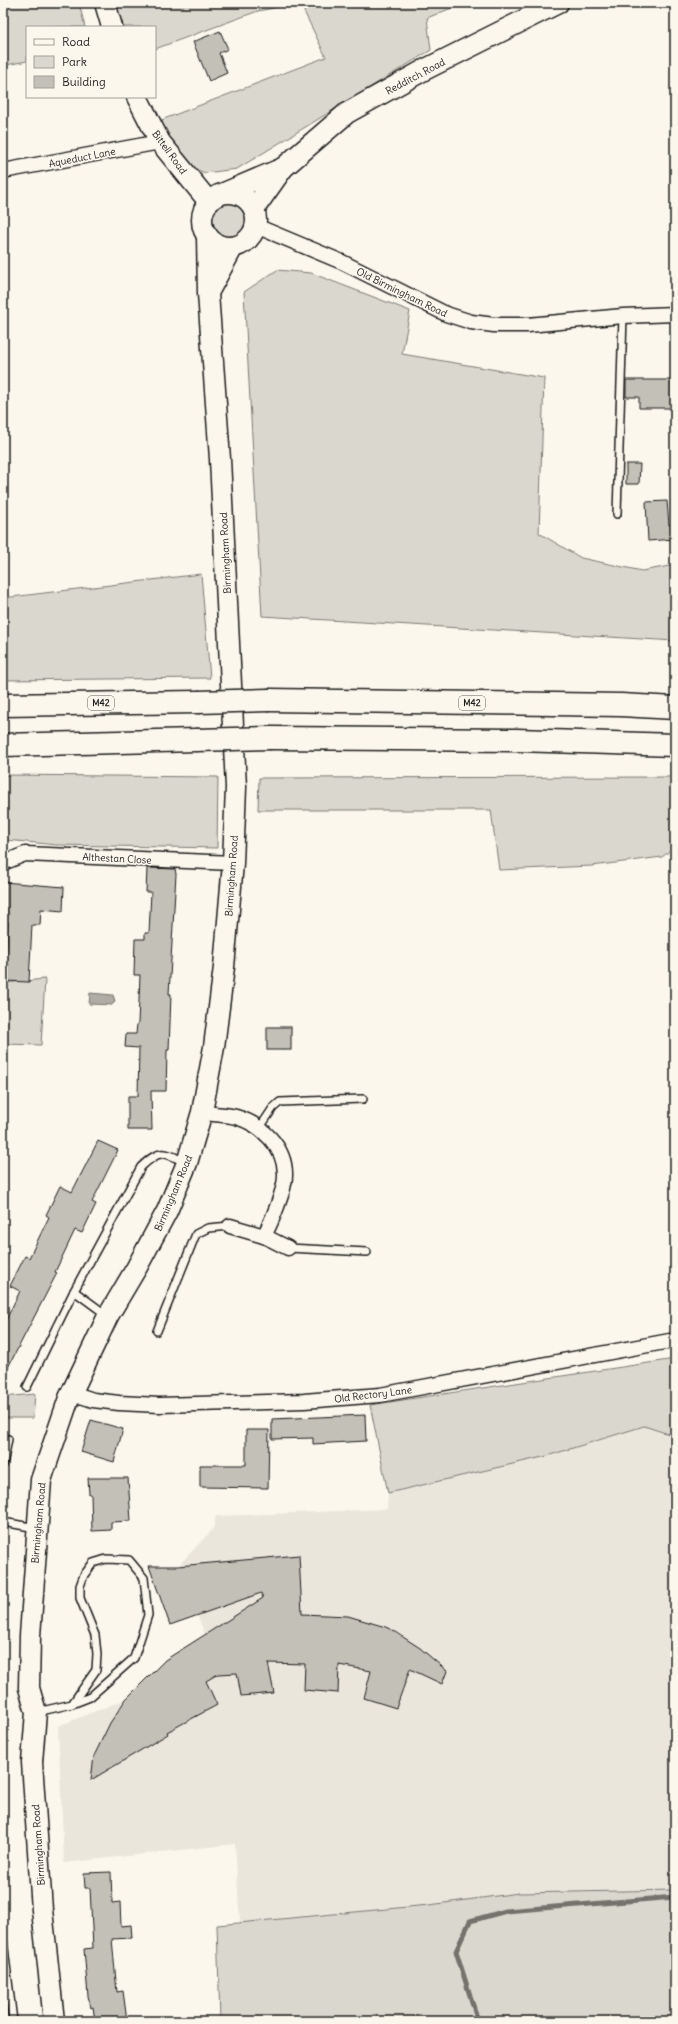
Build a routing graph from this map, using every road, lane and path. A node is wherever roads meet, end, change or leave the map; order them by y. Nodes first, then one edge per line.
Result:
1 (105, 3) edge
2 (558, 3) edge
3 (112, 26) edge
4 (138, 98) edge
5 (160, 142) junction
6 (283, 168) junction
7 (3, 171) edge
8 (217, 198) junction
9 (255, 218) junction
10 (207, 235) junction
11 (233, 247) junction
12 (208, 293) junction
13 (675, 314) edge
14 (623, 316) junction
15 (617, 514) dead end
16 (3, 705) edge
17 (675, 708) edge
18 (3, 745) edge
19 (675, 745) edge
20 (3, 863) edge
21 (233, 863) junction
22 (363, 1099) dead end
23 (202, 1112) junction
24 (259, 1129) junction
25 (187, 1163) junction
26 (230, 1226) joint
27 (264, 1236) junction
28 (288, 1248) joint
29 (367, 1252) dead end
30 (74, 1291) junction
31 (108, 1316) junction
32 (157, 1331) dead end
33 (675, 1340) edge
34 (27, 1387) dead end
35 (69, 1398) junction
36 (8, 1439) dead end
37 (3, 1465) edge
38 (3, 1522) edge
39 (37, 1528) junction
40 (72, 1704) junction
41 (36, 1712) junction
42 (3, 1940) edge
43 (13, 2021) edge
44 (54, 2021) edge

1 - 3 main road
2 - 6 main road, Redditch Road
4 - 5 main road, Bittell Road
5 - 7 street, Aqueduct Lane
5 - 8 main road, Bittell Road
6 - 8 main road, Redditch Road
6 - 9 main road, Redditch Road
8 - 9 main road
8 - 10 main road
9 - 11 main road
9 - 14 street, Old Birmingham Road
10 - 11 main road
10 - 12 main road, Birmingham Road
11 - 12 main road
12 - 21 main road, Birmingham Road
13 - 14 street, Old Birmingham Road
14 - 15 lane
16 - 17 highway, M42, bridge
18 - 19 highway, bridge
20 - 21 street, Althestan Close
21 - 23 main road, Birmingham Road
22 - 24 lane
23 - 24 street
23 - 25 main road, Birmingham Road
24 - 27 street
25 - 30 lane
25 - 31 main road, Birmingham Road
26 - 27 street
26 - 32 lane
27 - 28 street
28 - 29 lane
30 - 31 lane
30 - 34 lane
31 - 35 main road, Birmingham Road
33 - 35 street, Old Rectory Lane
35 - 39 main road, Birmingham Road
36 - 37 lane
38 - 39 lane
39 - 41 main road, Birmingham Road
40 - 40 lane
40 - 41 lane
41 - 44 main road, Birmingham Road
42 - 43 lane

